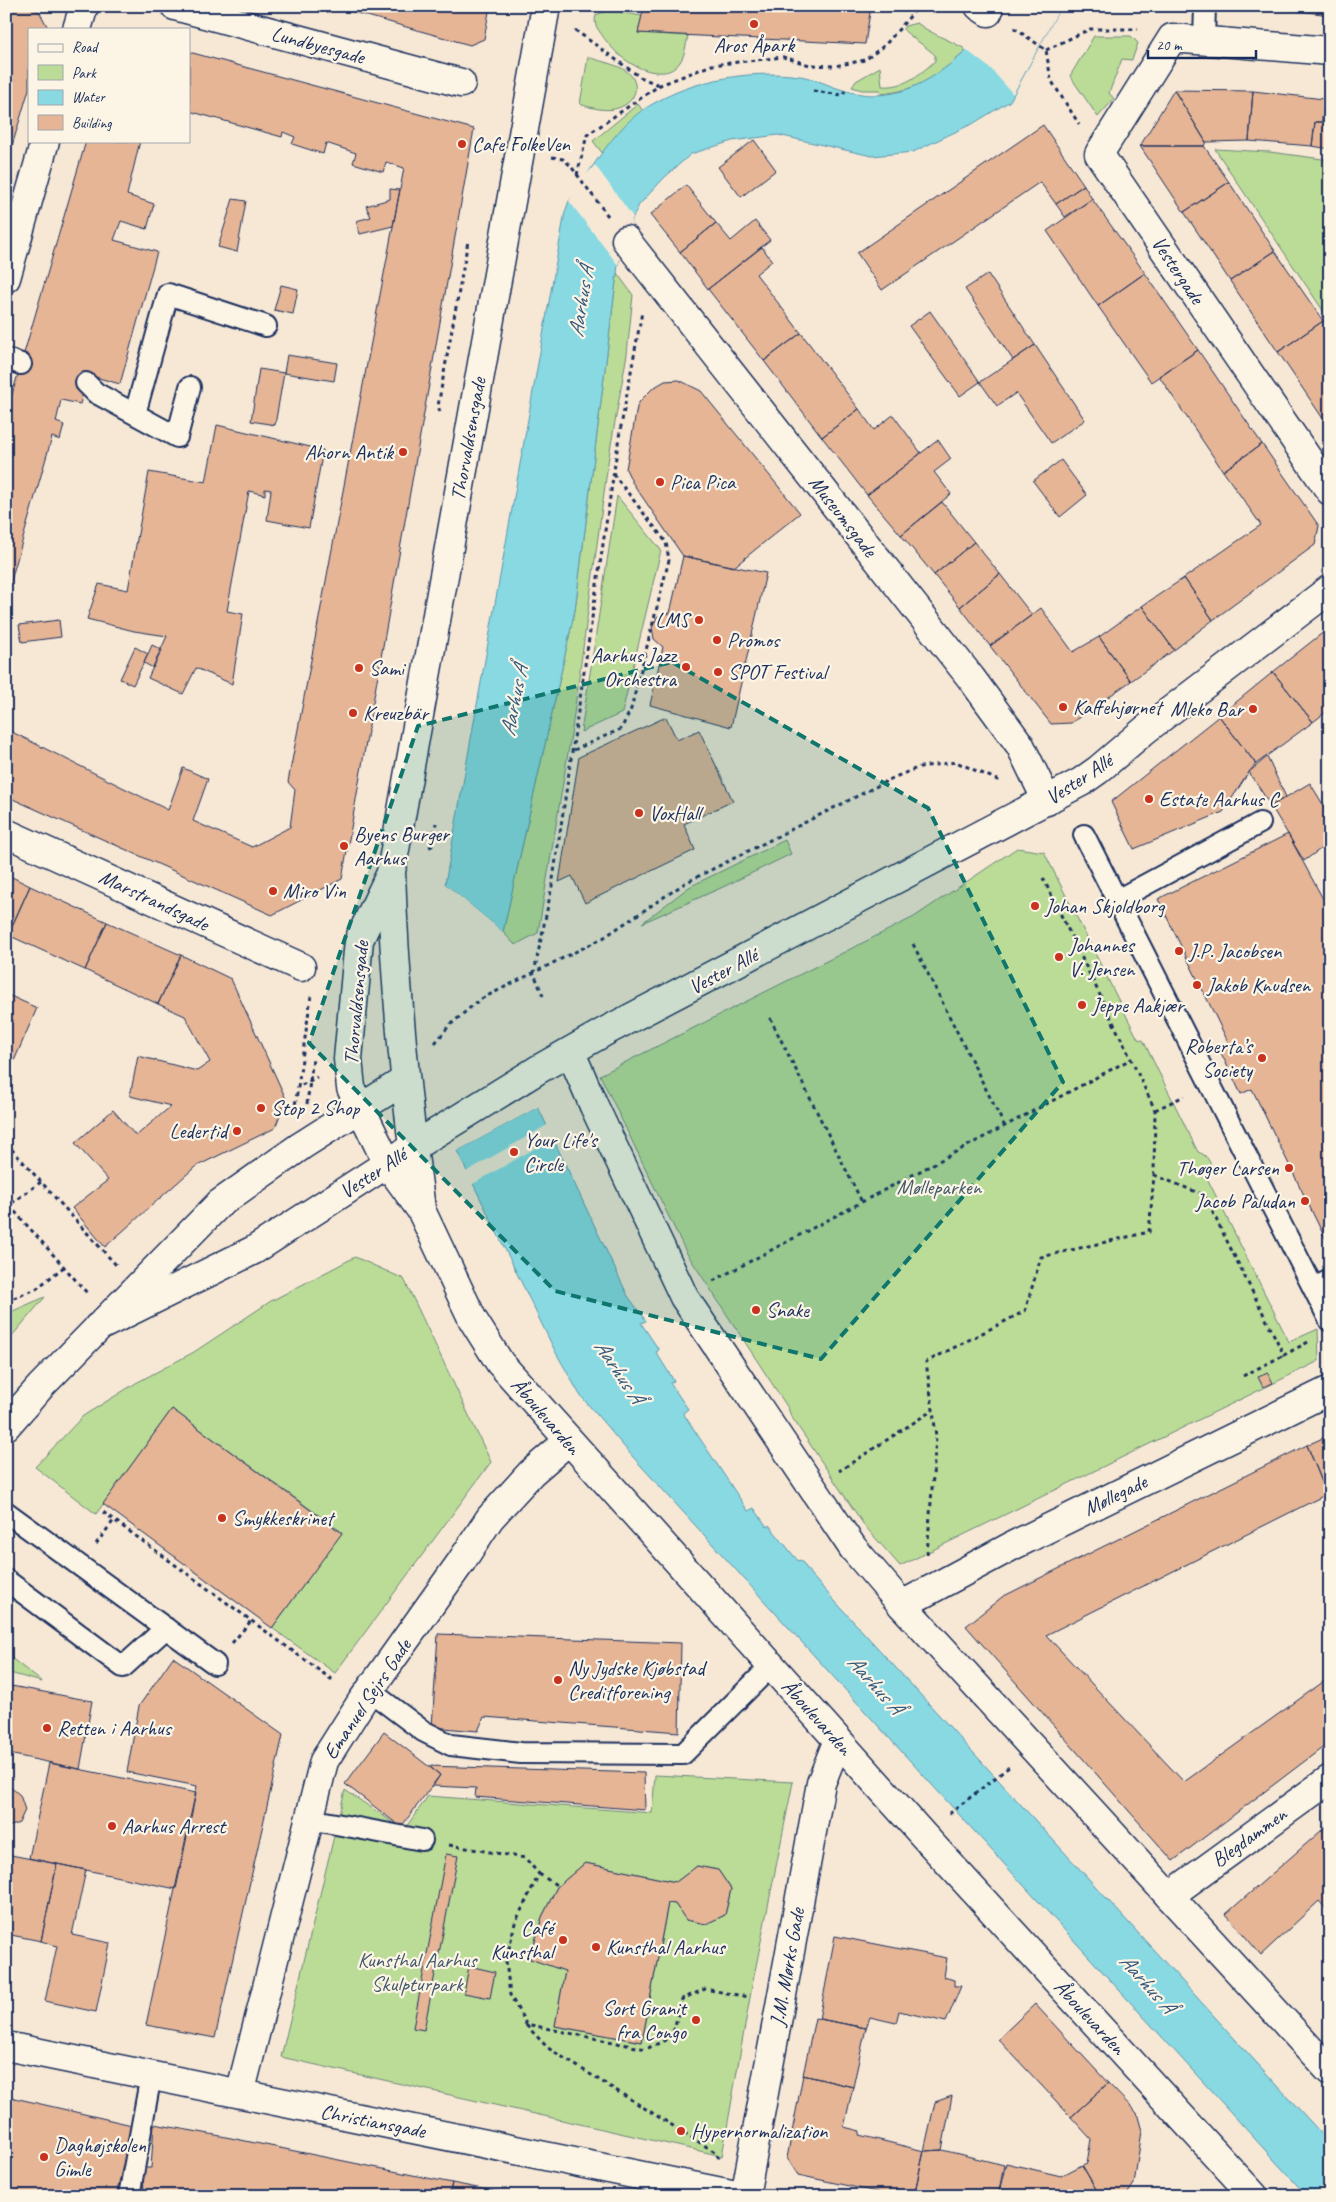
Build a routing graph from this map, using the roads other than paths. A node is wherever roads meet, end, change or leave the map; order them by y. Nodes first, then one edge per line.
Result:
1 (84, 6) edge
2 (175, 6) edge
3 (1205, 6) edge
4 (546, 8) edge
5 (77, 28) edge
6 (1204, 40) junction
7 (1330, 51) edge
8 (461, 83) dead end
9 (45, 142) edge
10 (626, 240) road end
11 (6, 278) edge
12 (266, 326) dead end
13 (86, 383) dead end
14 (190, 386) dead end
15 (135, 414) junction
16 (1330, 490) edge
17 (1330, 589) edge
18 (1047, 801) junction
19 (1260, 823) dead end
20 (6, 833) edge
21 (1084, 835) dead end
22 (391, 872) junction
23 (1117, 900) junction
24 (301, 967) road end
25 (570, 1052) junction
26 (405, 1080) junction
27 (361, 1108) junction
28 (413, 1147) junction
29 (387, 1163) junction
30 (421, 1210) junction
31 (1322, 1284) edge
32 (1330, 1321) edge
33 (98, 1327) junction
34 (1330, 1390) edge
35 (6, 1426) edge
36 (568, 1441) junction
37 (6, 1512) edge
38 (6, 1580) edge
39 (902, 1605) junction
40 (166, 1628) junction
41 (215, 1664) dead end
42 (771, 1666) junction
43 (366, 1696) junction
44 (838, 1740) junction
45 (1330, 1779) edge
46 (310, 1819) junction
47 (422, 1840) road end
48 (1169, 1896) junction
49 (6, 2046) edge
50 (1330, 2071) edge
51 (151, 2075) junction
52 (240, 2094) junction
53 (129, 2196) edge
54 (741, 2196) edge
55 (745, 2196) edge
56 (1254, 2196) edge

1 - 5 street
2 - 8 street, Lundbyesgade
3 - 6 lane
4 - 22 street, Thorvaldsensgade
6 - 7 street
6 - 16 street, Vestergade
9 - 11 street
10 - 18 street, Museumsgade
12 - 15 lane
13 - 15 lane
14 - 15 lane
17 - 18 street, Vester Allé
18 - 25 street, Vester Allé
19 - 23 lane
20 - 24 street, Marstrandsgade
21 - 23 lane
22 - 26 street, Thorvaldsensgade
22 - 27 street, Thorvaldsensgade
23 - 31 lane
25 - 28 street, Vester Allé
25 - 39 street
26 - 27 street, Vester Allé
26 - 28 street, Thorvaldsensgade
27 - 29 street, Thorvaldsensgade
27 - 33 street, Vester Allé
28 - 29 street, Vester Allé
28 - 30 street, Åboulevarden
29 - 30 street, Åboulevarden
29 - 33 street, Vester Allé
30 - 36 street, Åboulevarden
31 - 32 lane
33 - 35 street, Vester Allé
34 - 39 street, Møllegade
36 - 42 street, Åboulevarden
36 - 43 street, Emanuel Sejrs Gade
37 - 40 lane
38 - 40 lane
39 - 48 street
40 - 41 lane
42 - 43 lane
42 - 44 street, Åboulevarden
43 - 46 street, Emanuel Sejrs Gade
44 - 55 street, J.M. Mørks Gade
44 - 56 street, Åboulevarden
45 - 48 street, Blegdammen
46 - 47 lane
46 - 52 street, Emanuel Sejrs Gade
48 - 50 street
49 - 51 street, Christiansgade
51 - 52 street, Christiansgade
51 - 53 lane
52 - 54 street, Christiansgade

